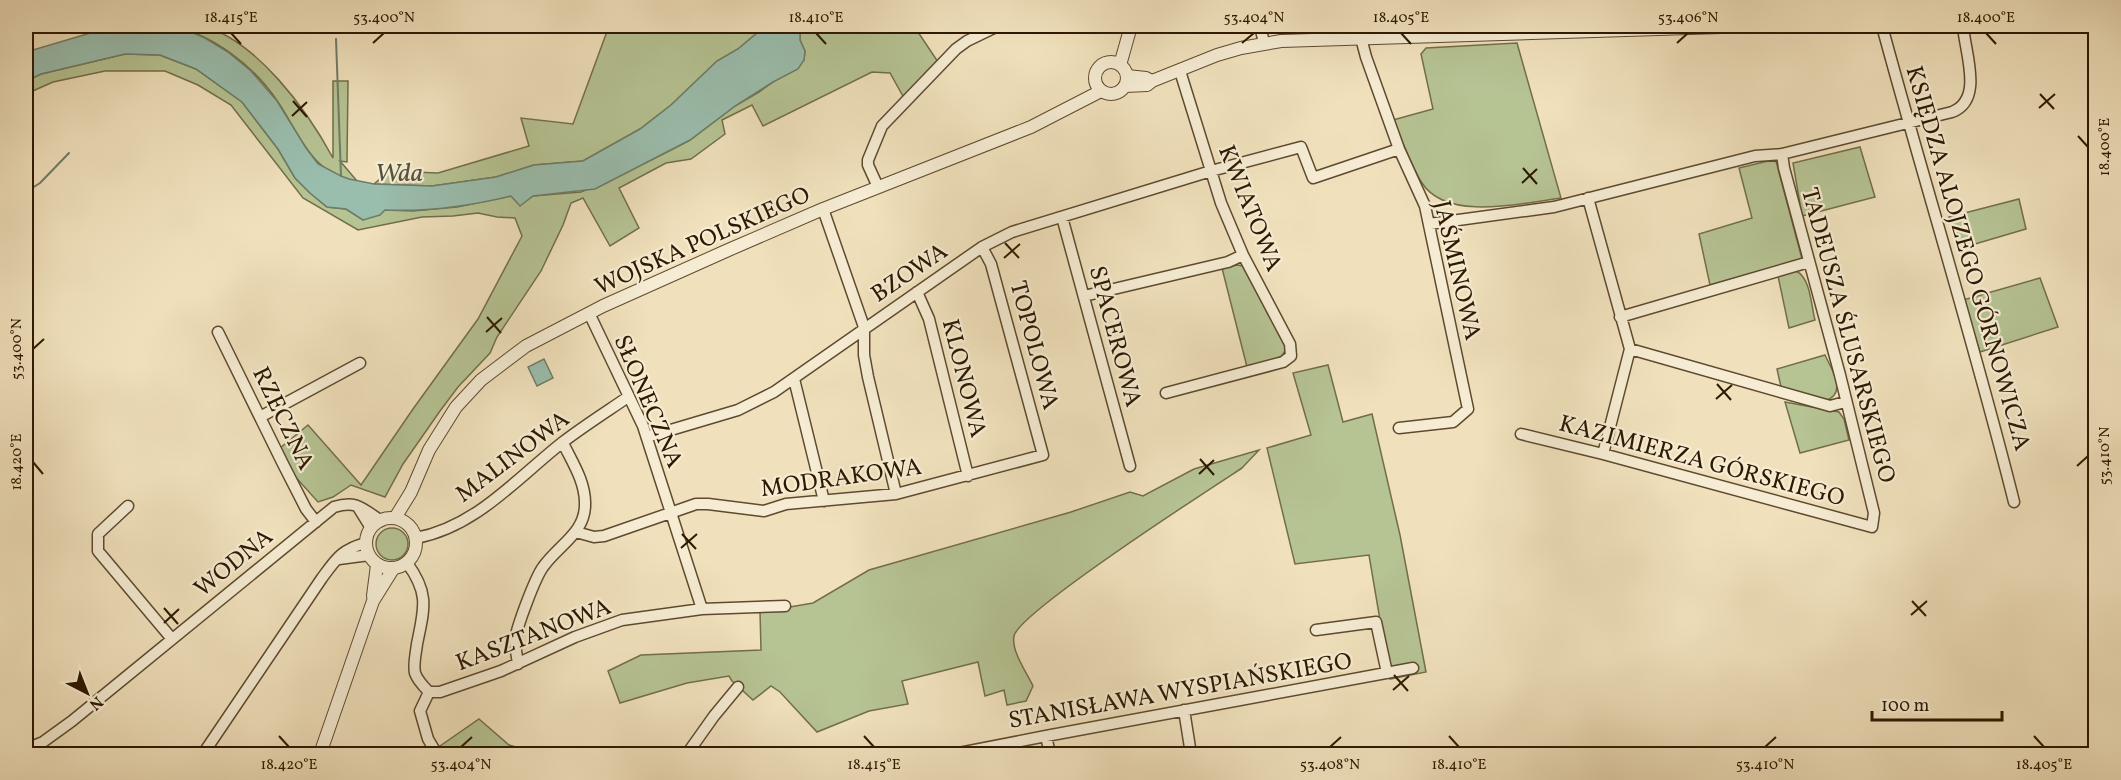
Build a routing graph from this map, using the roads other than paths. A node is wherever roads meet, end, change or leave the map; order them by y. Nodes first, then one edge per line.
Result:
1 (998, 26) edge
2 (1260, 26) edge
3 (1753, 26) edge
4 (1882, 26) edge
5 (1963, 26) edge
6 (1131, 27) edge
7 (1361, 38) junction
8 (1264, 43) junction
9 (1180, 71) junction
10 (1120, 72) junction
11 (1098, 86) junction
12 (1908, 124) junction
13 (1399, 149) junction
14 (1782, 154) junction
15 (1211, 171) junction
16 (878, 188) junction
17 (1588, 198) junction
18 (823, 209) junction
19 (1062, 216) junction
20 (1429, 224) junction
21 (982, 247) junction
22 (1243, 255) junction
23 (1809, 262) junction
24 (916, 292) junction
25 (1084, 296) junction
26 (589, 313) junction
27 (1620, 317) junction
28 (864, 327) junction
29 (218, 332) dead end
30 (842, 344) junction
31 (1630, 349) junction
32 (864, 355) junction
33 (360, 363) dead end
34 (794, 379) junction
35 (1166, 393) dead end
36 (628, 398) junction
37 (1845, 402) junction
38 (260, 417) junction
39 (1399, 428) dead end
40 (1521, 434) dead end
41 (647, 437) junction
42 (563, 442) junction
43 (1603, 454) junction
44 (1042, 455) joint
45 (1130, 466) dead end
46 (968, 476) junction
47 (411, 492) junction
48 (896, 494) junction
49 (824, 501) junction
50 (2014, 502) dead end
51 (128, 506) dead end
52 (671, 513) junction
53 (395, 518) junction
54 (316, 522) junction
55 (376, 524) junction
56 (407, 524) junction
57 (1872, 527) joint
58 (576, 532) junction
59 (416, 538) junction
60 (367, 549) junction
61 (407, 563) junction
62 (377, 565) junction
63 (393, 569) junction
64 (373, 601) junction
65 (784, 606) dead end
66 (702, 609) junction
67 (1316, 630) dead end
68 (172, 639) junction
69 (518, 664) junction
70 (1413, 668) dead end
71 (1387, 674) junction
72 (738, 687) dead end
73 (429, 692) junction
74 (1184, 710) junction
75 (1046, 736) junction
76 (26, 749) edge
77 (203, 754) edge
78 (321, 754) edge
79 (437, 754) edge
80 (687, 754) edge
81 (960, 754) edge
82 (1050, 754) edge
83 (1191, 754) edge

1 - 16 street
2 - 8 street
3 - 7 street
4 - 12 street, KSIĘDZA ALOJZEGO GÓRNOWICZA
5 - 12 street
6 - 10 street
7 - 8 street
7 - 13 street, JAŚMINOWA
8 - 9 street
9 - 10 street
9 - 15 street, KWIATOWA
10 - 11 street
10 - 11 street, WOJSKA POLSKIEGO
11 - 16 street, WOJSKA POLSKIEGO
12 - 14 street
12 - 50 street, KSIĘDZA ALOJZEGO GÓRNOWICZA
13 - 15 street, BZOWA
13 - 20 street, JAŚMINOWA
14 - 17 street
14 - 23 street, TADEUSZA ŚLUSARSKIEGO
15 - 19 street, BZOWA
15 - 22 street, KWIATOWA
16 - 18 street, WOJSKA POLSKIEGO
17 - 20 street
17 - 27 street
18 - 26 street, WOJSKA POLSKIEGO
18 - 28 street
19 - 21 street, BZOWA
19 - 25 street, SPACEROWA
20 - 39 street, JAŚMINOWA
21 - 24 street, BZOWA
21 - 44 street, TOPOLOWA
22 - 25 street
22 - 35 street, KWIATOWA
23 - 27 street
23 - 37 street, TADEUSZA ŚLUSARSKIEGO
24 - 28 street, BZOWA
24 - 46 street, KLONOWA
25 - 45 street, SPACEROWA
26 - 36 street, SŁONECZNA
26 - 47 street, WOJSKA POLSKIEGO
27 - 31 street
28 - 30 street, BZOWA
28 - 32 street
29 - 38 street, RZECZNA
30 - 32 street
30 - 34 street, BZOWA
31 - 37 street
31 - 43 street
32 - 48 street
33 - 38 street
34 - 41 street, BZOWA
34 - 49 street
36 - 41 street, SŁONECZNA
36 - 42 street, MALINOWA
37 - 57 street, TADEUSZA ŚLUSARSKIEGO
38 - 54 street, RZECZNA
40 - 43 street, KAZIMIERZA GÓRSKIEGO
41 - 52 street, SŁONECZNA
42 - 58 street
42 - 59 street, MALINOWA
43 - 57 street, KAZIMIERZA GÓRSKIEGO
44 - 46 street, MODRAKOWA
46 - 48 street, MODRAKOWA
47 - 53 street, WOJSKA POLSKIEGO
47 - 56 street, WOJSKA POLSKIEGO
48 - 49 street, MODRAKOWA
49 - 52 street, MODRAKOWA
51 - 68 street
52 - 58 street, MODRAKOWA
52 - 66 street, SŁONECZNA
53 - 55 street
53 - 56 street
54 - 55 street, WODNA
54 - 68 street, WODNA
55 - 60 street
56 - 59 street
58 - 69 street
59 - 61 street
60 - 62 street
60 - 77 street
61 - 63 street
61 - 73 street
62 - 63 street
62 - 64 street
63 - 64 street
64 - 78 street
65 - 66 street, KASZTANOWA
66 - 69 street, KASZTANOWA
67 - 71 street
68 - 76 street, WODNA
69 - 73 street, KASZTANOWA
70 - 71 street, STANISŁAWA WYSPIAŃSKIEGO
71 - 74 street, STANISŁAWA WYSPIAŃSKIEGO
72 - 80 street
73 - 79 street
74 - 75 street, STANISŁAWA WYSPIAŃSKIEGO
74 - 83 street
75 - 81 street, STANISŁAWA WYSPIAŃSKIEGO
75 - 82 street

